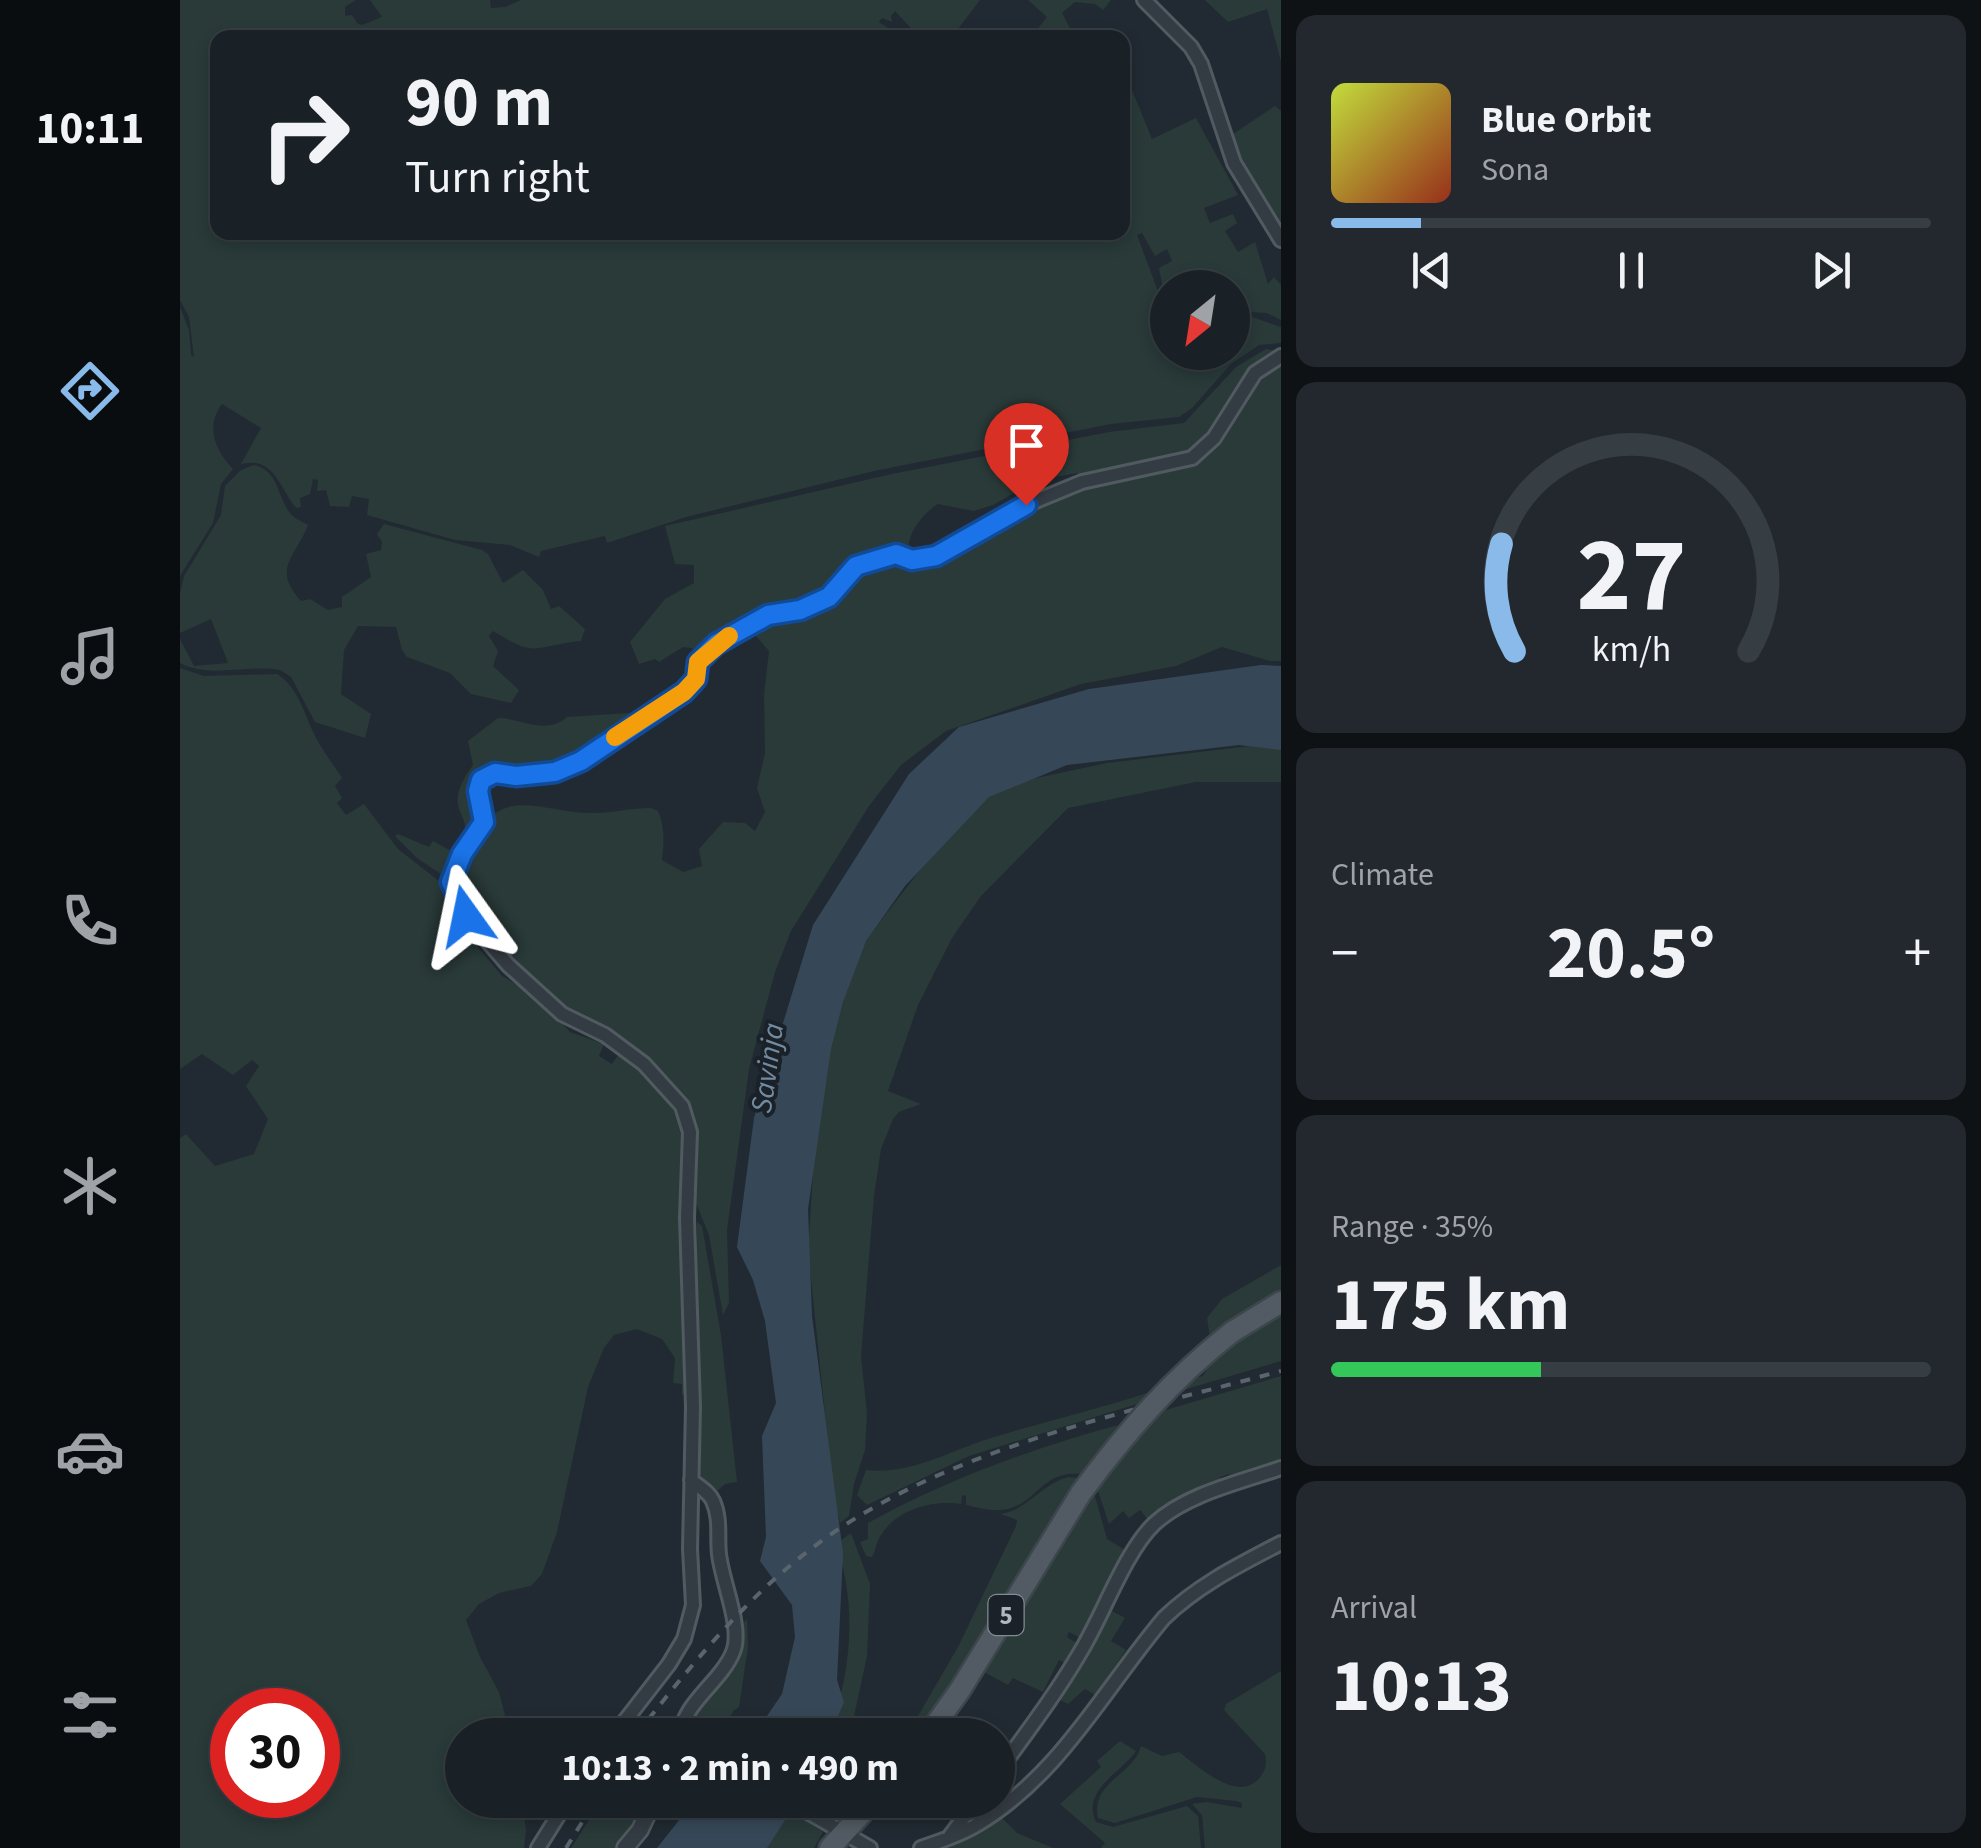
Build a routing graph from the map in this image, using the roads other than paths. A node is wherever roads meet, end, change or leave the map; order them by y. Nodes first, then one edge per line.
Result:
1 (1144, 0) edge
2 (1154, 0) edge
3 (1160, 15) junction
4 (1281, 240) edge
5 (1281, 356) edge
6 (1281, 1302) edge
7 (1281, 1468) edge
8 (691, 1480) junction
9 (1281, 1543) edge
10 (626, 1718) edge
11 (684, 1718) edge
12 (940, 1718) edge
13 (1015, 1749) edge
14 (557, 1818) edge
15 (646, 1818) edge
16 (819, 1818) edge
17 (858, 1818) edge
18 (963, 1818) edge
19 (845, 1832) junction
20 (948, 1838) junction
21 (538, 1848) edge
22 (625, 1848) edge
23 (830, 1848) edge
24 (870, 1848) edge
25 (921, 1848) edge

1 - 3 street
2 - 3 street
3 - 4 street
5 - 8 street
6 - 12 main road, 5, bridge
7 - 13 street
8 - 10 street
8 - 11 street
9 - 20 street
14 - 21 street
15 - 22 street
16 - 19 street
17 - 19 main road
18 - 20 street
19 - 23 main road
19 - 24 street
20 - 25 street

